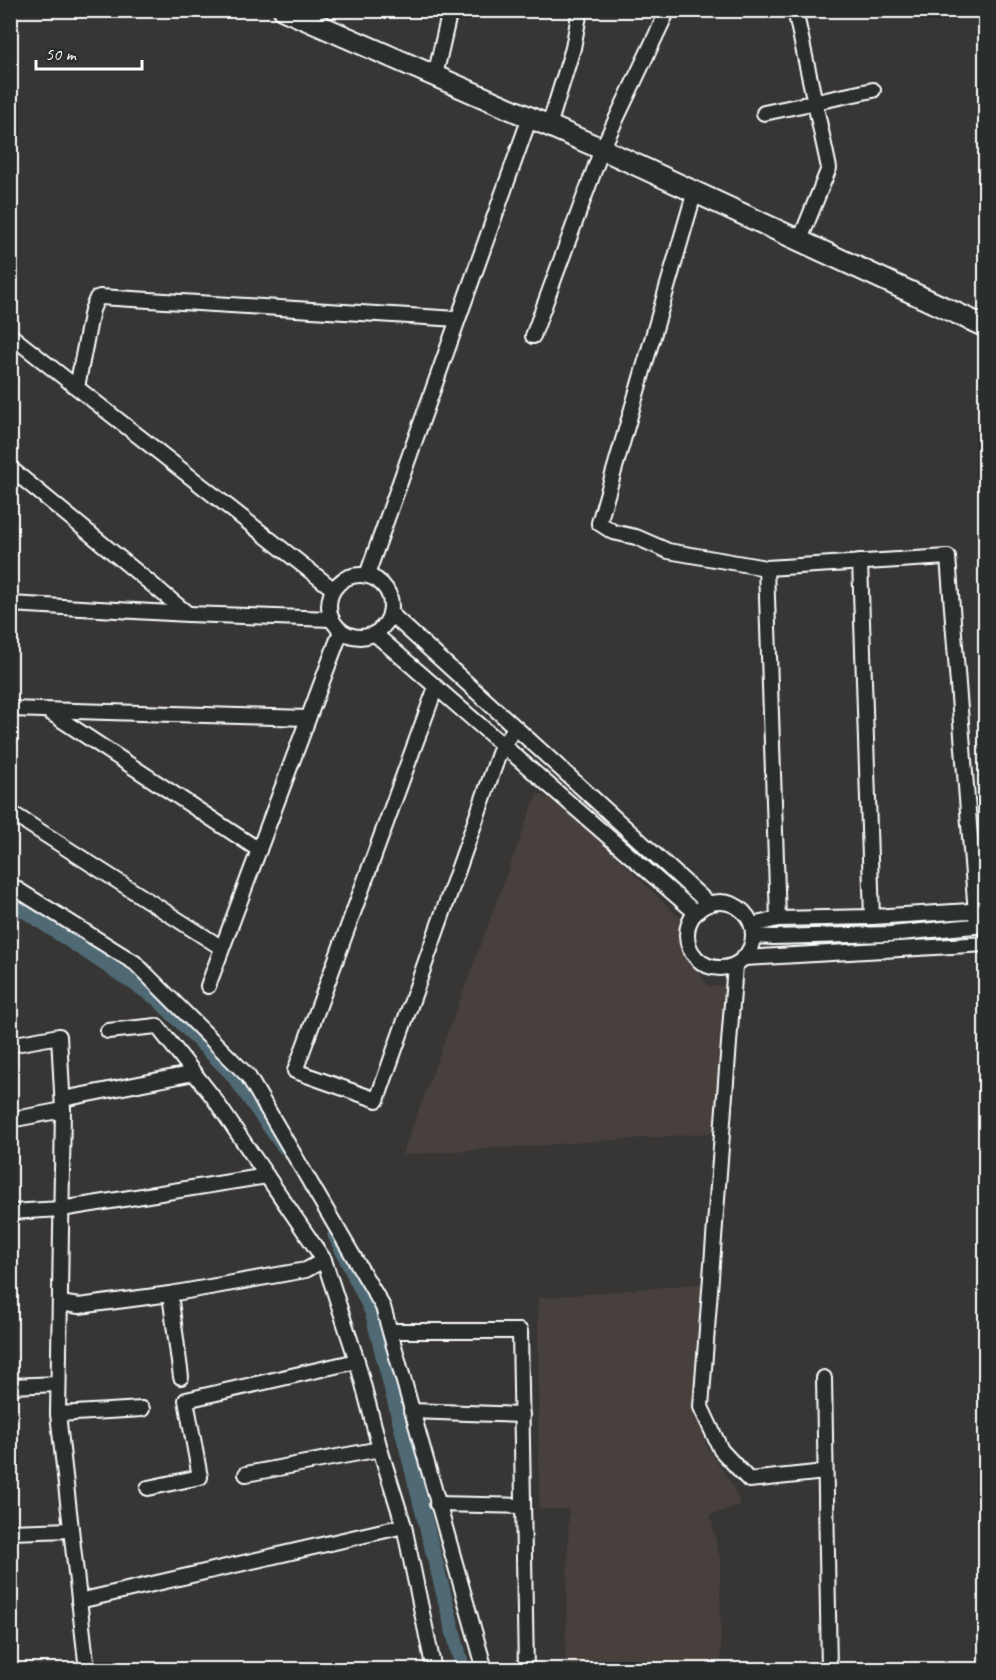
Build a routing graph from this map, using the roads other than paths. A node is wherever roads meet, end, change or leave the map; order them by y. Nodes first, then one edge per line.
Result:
1 (450, 10) edge
2 (580, 10) edge
3 (668, 10) edge
4 (795, 10) edge
5 (285, 11) edge
6 (435, 76) junction
7 (873, 90) dead end
8 (814, 103) junction
9 (764, 113) dead end
10 (530, 117) junction
11 (549, 126) junction
12 (602, 149) junction
13 (695, 191) junction
14 (800, 240) junction
15 (458, 319) junction
16 (986, 327) edge
17 (10, 335) edge
18 (533, 336) dead end
19 (77, 387) junction
20 (10, 468) edge
21 (860, 562) junction
22 (766, 568) junction
23 (367, 576) junction
24 (333, 589) junction
25 (10, 604) edge
26 (188, 614) junction
27 (390, 614) junction
28 (331, 619) junction
29 (341, 631) junction
30 (375, 634) junction
31 (421, 641) junction
32 (405, 660) junction
33 (436, 687) junction
34 (10, 709) edge
35 (46, 710) junction
36 (308, 718) junction
37 (516, 728) junction
38 (502, 745) junction
39 (563, 772) junction
40 (549, 786) junction
41 (10, 812) edge
42 (621, 824) junction
43 (608, 837) junction
44 (259, 850) junction
45 (10, 885) edge
46 (709, 904) junction
47 (981, 910) edge
48 (696, 913) junction
49 (872, 917) junction
50 (778, 919) junction
51 (981, 925) edge
52 (948, 928) junction
53 (753, 931) junction
54 (890, 934) junction
55 (986, 944) edge
56 (949, 947) junction
57 (222, 948) junction
58 (890, 950) junction
59 (739, 962) junction
60 (208, 986) dead end
61 (108, 1031) dead end
62 (10, 1045) edge
63 (194, 1073) junction
64 (63, 1105) junction
65 (10, 1120) edge
66 (267, 1176) junction
67 (62, 1209) junction
68 (10, 1212) edge
69 (324, 1260) junction
70 (170, 1294) junction
71 (60, 1303) junction
72 (390, 1331) junction
73 (357, 1361) junction
74 (181, 1377) dead end
75 (824, 1378) dead end
76 (58, 1384) junction
77 (10, 1386) edge
78 (142, 1408) dead end
79 (411, 1411) junction
80 (58, 1414) junction
81 (522, 1415) junction
82 (380, 1449) junction
83 (825, 1472) junction
84 (246, 1474) dead end
85 (148, 1488) dead end
86 (437, 1504) junction
87 (523, 1506) junction
88 (404, 1526) junction
89 (71, 1530) junction
90 (10, 1532) edge
91 (79, 1601) junction
92 (87, 1670) edge
93 (434, 1670) edge
94 (484, 1670) edge
95 (526, 1670) edge
96 (830, 1670) edge

1 - 6 street
2 - 11 street
3 - 12 street
4 - 8 street
5 - 6 street
6 - 10 street
7 - 8 street
8 - 9 street
8 - 14 street
10 - 11 street
10 - 15 street
11 - 12 street
12 - 13 street
12 - 18 street
13 - 14 street
13 - 22 street
14 - 16 street
15 - 19 street
15 - 23 street
17 - 19 street
19 - 24 street
20 - 26 street
21 - 22 street
21 - 47 street
21 - 49 street
22 - 50 street
23 - 24 street
23 - 27 street
24 - 28 street
25 - 26 street
26 - 28 street
27 - 30 street
27 - 31 street
28 - 29 street
29 - 30 street
29 - 36 street
30 - 32 street
31 - 32 street
31 - 37 street
32 - 33 street
33 - 38 street
33 - 38 street
34 - 35 street
35 - 36 street
35 - 44 street
36 - 44 street
37 - 38 street
37 - 39 street
38 - 40 street
39 - 40 street
39 - 42 street
40 - 43 street
41 - 57 street
42 - 43 street
42 - 46 street
43 - 48 street
44 - 57 street
45 - 72 street
46 - 48 street
46 - 53 street
47 - 49 street
47 - 51 street
48 - 59 street
49 - 50 street
50 - 53 street
51 - 52 street
52 - 54 street
52 - 56 street
53 - 54 street
53 - 59 street
54 - 58 street
55 - 56 street
56 - 58 street
57 - 60 street
58 - 59 street
59 - 83 street
61 - 63 street
62 - 64 street
63 - 64 street
63 - 66 street
64 - 65 street
64 - 67 street
66 - 67 street
66 - 69 street
67 - 68 street
67 - 71 street
69 - 70 street
69 - 73 street
70 - 71 street
70 - 74 street
71 - 76 street
72 - 79 street
72 - 81 street
73 - 82 street
73 - 85 street
75 - 83 street
76 - 77 street
76 - 80 street
78 - 80 street
79 - 81 street
79 - 86 street
80 - 89 street
81 - 87 street
82 - 84 street
82 - 88 street
83 - 96 street
86 - 87 street
86 - 94 street
87 - 95 street
88 - 91 street
88 - 93 street
89 - 90 street
89 - 91 street
91 - 92 street

